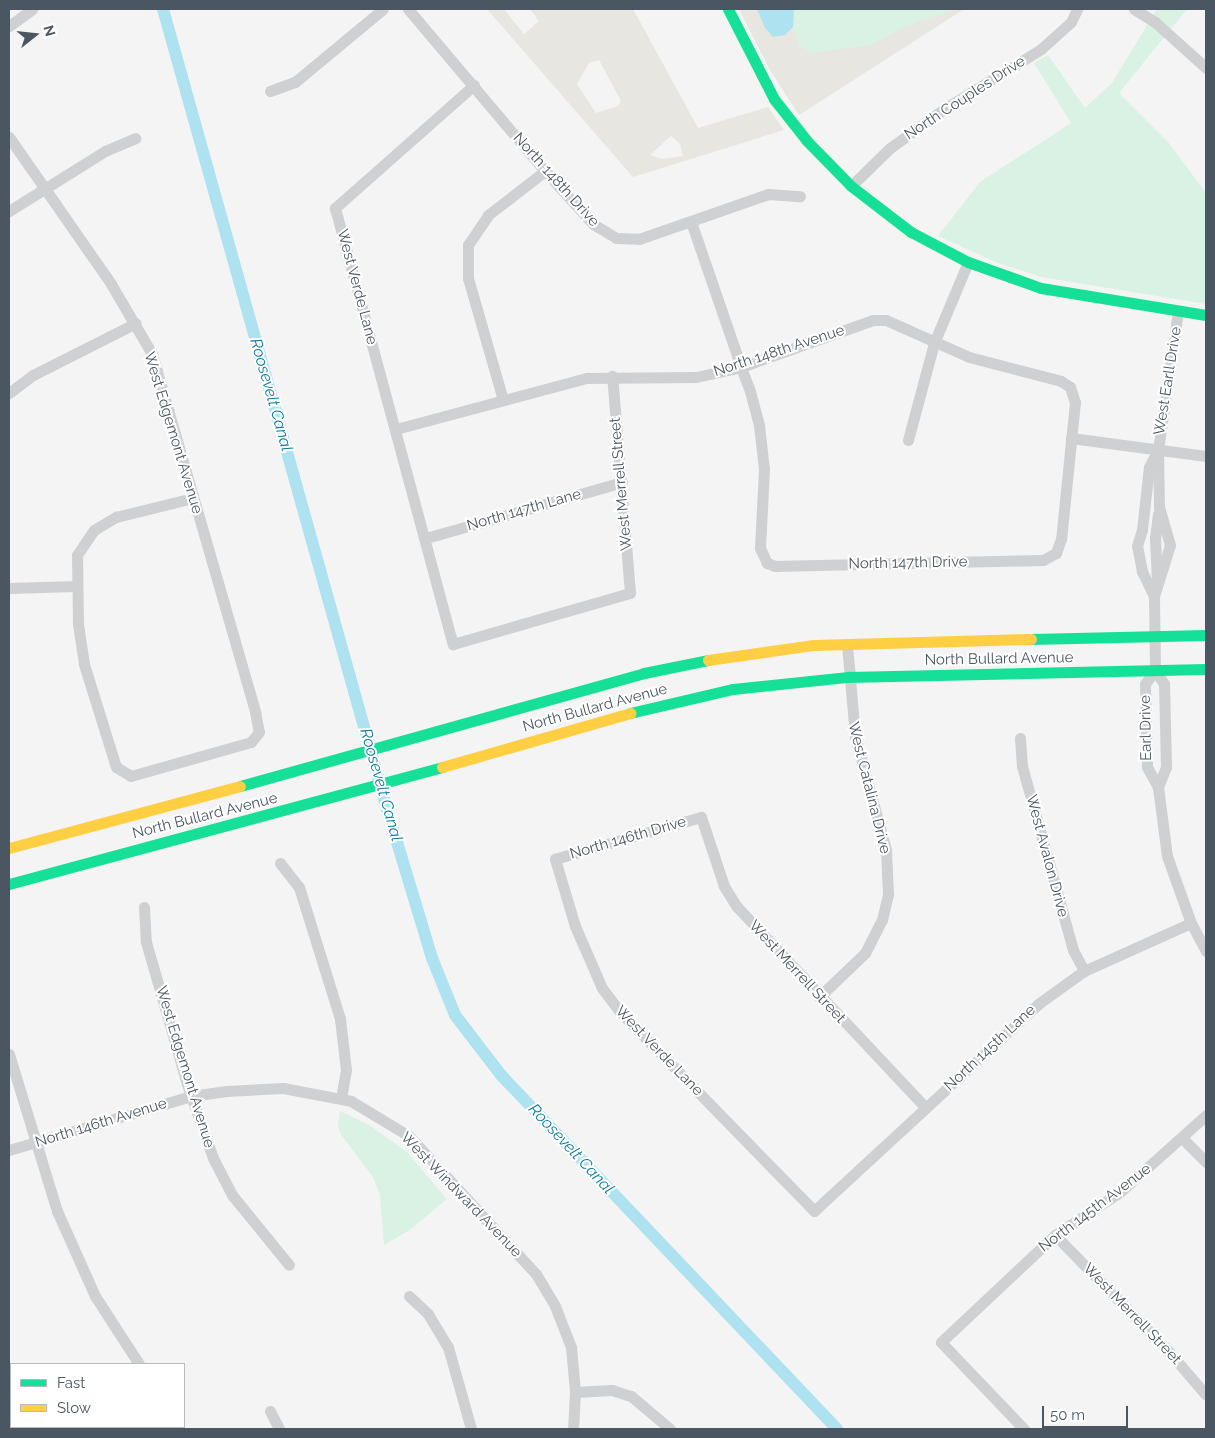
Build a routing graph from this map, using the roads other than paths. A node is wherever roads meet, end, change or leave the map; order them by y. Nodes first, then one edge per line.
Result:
1 (32, 9) edge
2 (382, 9) edge
3 (408, 9) edge
4 (728, 9) edge
5 (1077, 9) edge
6 (1134, 9) edge
7 (9, 26) edge
8 (1206, 68) edge
9 (474, 85) junction
10 (270, 91) dead end
11 (9, 137) edge
12 (135, 138) dead end
13 (545, 171) junction
14 (851, 186) junction
15 (45, 187) junction
16 (800, 196) dead end
17 (9, 211) edge
18 (691, 222) junction
19 (968, 262) junction
20 (1178, 312) junction
21 (1206, 315) edge
22 (136, 323) junction
23 (934, 343) junction
24 (741, 366) junction
25 (612, 376) junction
26 (9, 392) edge
27 (503, 400) junction
28 (396, 429) junction
29 (1071, 438) junction
30 (908, 440) dead end
31 (1158, 450) junction
32 (1206, 456) edge
33 (622, 482) junction
34 (193, 498) junction
35 (426, 538) junction
36 (76, 586) junction
37 (9, 588) edge
38 (1154, 596) junction
39 (1206, 635) edge
40 (1155, 636) junction
41 (453, 644) joint
42 (847, 644) junction
43 (1206, 669) edge
44 (1155, 670) junction
45 (848, 677) junction
46 (1020, 738) dead end
47 (1158, 787) junction
48 (701, 817) joint
49 (9, 848) edge
50 (555, 859) joint
51 (280, 863) dead end
52 (9, 884) edge
53 (144, 906) dead end
54 (1191, 923) junction
55 (1206, 951) edge
56 (1084, 971) junction
57 (819, 997) junction
58 (9, 1054) edge
59 (191, 1096) junction
60 (341, 1097) junction
61 (925, 1107) junction
62 (1206, 1115) edge
63 (1183, 1138) junction
64 (34, 1143) junction
65 (9, 1150) edge
66 (1206, 1162) edge
67 (814, 1211) joint
68 (1055, 1235) junction
69 (289, 1265) dead end
70 (409, 1296) dead end
71 (138, 1363) edge
72 (575, 1392) junction
73 (1206, 1395) edge
74 (270, 1411) dead end
75 (278, 1429) edge
76 (471, 1429) edge
77 (573, 1429) edge
78 (670, 1429) edge
79 (1024, 1429) edge

1 - 7 street
2 - 10 street
3 - 9 street
4 - 14 main road
5 - 14 street, North Couples Drive
6 - 8 street
9 - 13 street, North 148th Drive
9 - 28 street, West Verde Lane
11 - 15 street, West Edgemont Avenue
12 - 15 street
13 - 18 street, North 148th Drive
13 - 27 street
14 - 19 main road
15 - 17 street
15 - 22 street, West Edgemont Avenue
16 - 18 street, North 148th Drive
18 - 24 street
19 - 20 main road
19 - 23 street
20 - 21 main road
20 - 31 street, West Earll Drive
22 - 26 street
22 - 34 street, West Edgemont Avenue
23 - 24 street, North 148th Avenue
23 - 29 street, North 148th Avenue
23 - 30 street
24 - 25 street, North 148th Avenue
24 - 29 street, North 147th Drive
25 - 27 street, North 148th Avenue
25 - 33 street, West Merrell Street
27 - 28 street, North 148th Avenue
28 - 35 street, West Verde Lane
29 - 31 street
31 - 32 street
31 - 38 street, West Earll Drive
31 - 38 street, West Earll Drive
33 - 35 street, North 147th Lane
33 - 41 street, West Merrell Street
34 - 36 street
34 - 36 street, West Edgemont Avenue
35 - 41 street, West Verde Lane
36 - 37 street
38 - 40 street, West Earll Drive
39 - 40 main road, North Bullard Avenue
40 - 42 main road, North Bullard Avenue
40 - 44 street, West Earll Drive
42 - 45 street, West Catalina Drive
42 - 49 main road, North Bullard Avenue
43 - 44 main road, North Bullard Avenue
44 - 45 main road, North Bullard Avenue
44 - 47 street, Earl Drive
44 - 47 street, Earl Drive
45 - 52 main road, North Bullard Avenue
45 - 57 street, West Catalina Drive
46 - 56 street, West Avalon Drive
47 - 54 street, Earl Drive
48 - 50 street, North 146th Drive
48 - 57 street, West Merrell Street
50 - 67 street, West Verde Lane
51 - 60 street
53 - 59 street, West Edgemont Avenue
54 - 55 street, Earl Drive
54 - 56 street, North 145th Lane
56 - 61 street, North 145th Lane
57 - 61 street, West Merrell Street
58 - 64 street
59 - 60 street, North 146th Avenue
59 - 64 street, North 146th Avenue
59 - 69 street, West Edgemont Avenue
60 - 72 street, West Windward Avenue
61 - 67 street, North 145th Lane
62 - 63 street, North 145th Avenue
63 - 66 street
63 - 68 street, North 145th Avenue
64 - 65 street, North 146th Avenue
64 - 71 street
68 - 73 street, West Merrell Street
68 - 79 street, North 145th Avenue
70 - 76 street
72 - 77 street
72 - 78 street
74 - 75 street

